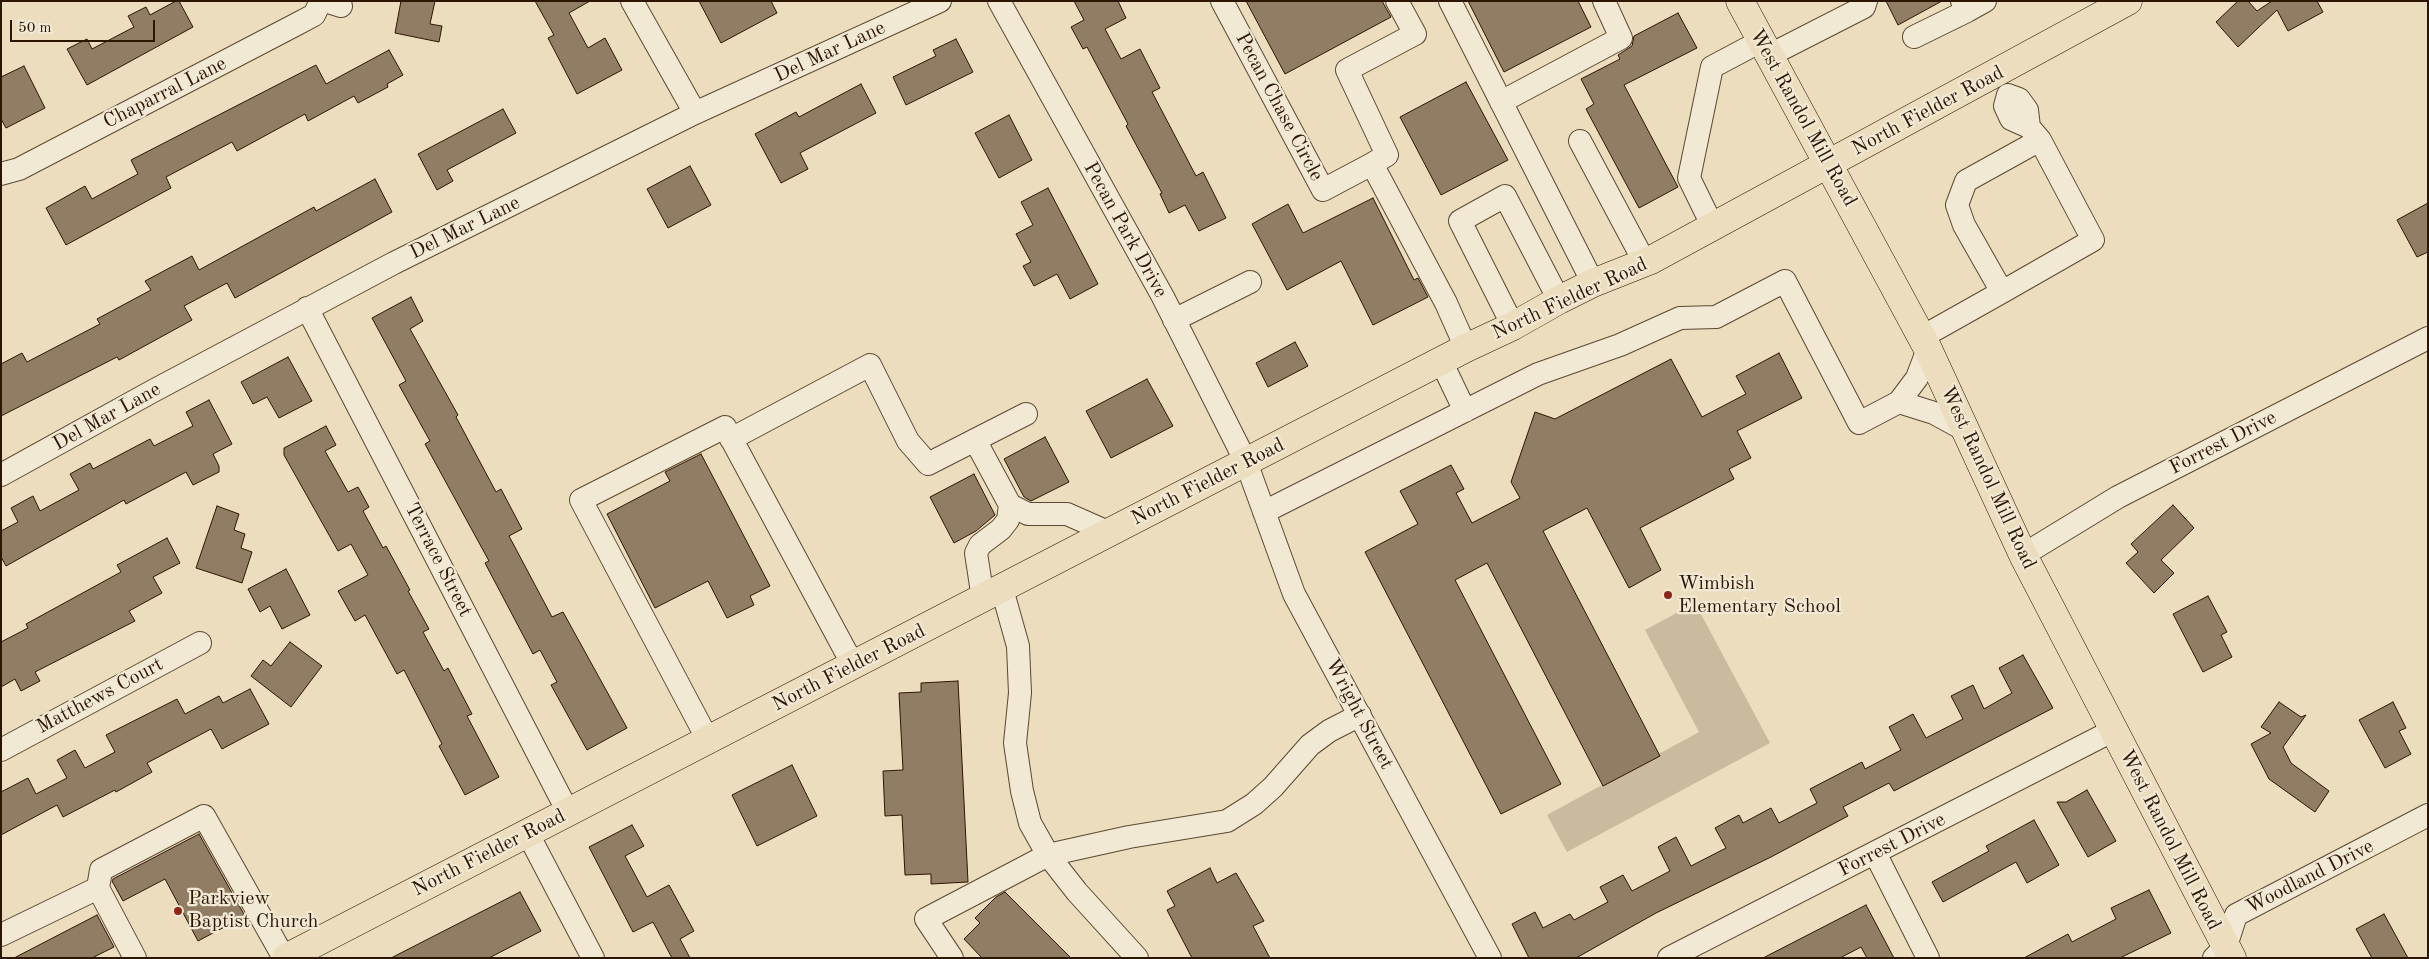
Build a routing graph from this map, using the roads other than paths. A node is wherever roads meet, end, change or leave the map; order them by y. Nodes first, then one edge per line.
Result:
1 (632, 1) edge
2 (940, 1) edge
3 (999, 1) edge
4 (1222, 1) edge
5 (1397, 1) edge
6 (1450, 1) edge
7 (1740, 1) edge
8 (1866, 1) edge
9 (329, 3) edge
10 (1610, 3) edge
11 (1971, 5) edge
12 (2112, 5) edge
13 (1914, 37) dead end
14 (1765, 49) junction
15 (2002, 85) junction
16 (1500, 102) junction
17 (695, 113) junction
18 (2034, 133) junction
19 (1580, 140) dead end
20 (1829, 163) junction
21 (1372, 164) junction
22 (1, 174) edge
23 (1713, 226) junction
24 (1645, 263) junction
25 (1250, 282) dead end
26 (1593, 283) junction
27 (2002, 292) junction
28 (1559, 300) junction
29 (307, 308) junction
30 (1174, 320) junction
31 (1513, 326) junction
32 (2428, 338) edge
33 (1925, 343) junction
34 (1466, 348) junction
35 (1441, 361) junction
36 (1898, 402) junction
37 (1465, 411) junction
38 (1026, 414) dead end
39 (1967, 432) junction
40 (731, 439) junction
41 (975, 440) junction
42 (1246, 462) junction
43 (1, 475) edge
44 (1010, 505) junction
45 (1264, 512) junction
46 (1110, 533) junction
47 (2022, 555) junction
48 (992, 594) junction
49 (200, 643) dead end
50 (853, 665) junction
51 (1360, 715) junction
52 (2114, 730) junction
53 (708, 740) junction
54 (1, 750) edge
55 (568, 812) junction
56 (2428, 815) edge
57 (528, 834) junction
58 (1875, 853) junction
59 (1048, 855) junction
60 (100, 879) junction
61 (1, 935) edge
62 (2224, 954) edge
63 (135, 958) edge
64 (285, 958) edge
65 (593, 958) edge
66 (952, 958) edge
67 (1137, 958) edge
68 (1490, 958) edge
69 (1669, 958) edge
70 (1928, 958) edge

1 - 17 street
2 - 17 street, Del Mar Lane
3 - 30 street, Pecan Park Drive
4 - 21 street, Pecan Chase Circle
5 - 21 street, Pecan Chase Circle
6 - 16 street
7 - 14 main road, West Randol Mill Road
8 - 14 street
9 - 22 street, Chaparral Lane
10 - 16 street
11 - 13 street
12 - 15 main road, North Fielder Road
14 - 20 main road, West Randol Mill Road
14 - 23 street
15 - 18 street
15 - 20 main road, North Fielder Road
16 - 26 street
17 - 29 street, Del Mar Lane
18 - 27 street
18 - 27 street
19 - 24 street
20 - 23 main road, North Fielder Road
20 - 33 main road, West Randol Mill Road
21 - 34 street
23 - 24 main road, North Fielder Road
24 - 26 main road, North Fielder Road
25 - 30 street
26 - 28 main road, North Fielder Road
27 - 33 street
28 - 31 main road, North Fielder Road
28 - 31 street
29 - 43 street, Del Mar Lane
29 - 55 street, Terrace Street
30 - 42 street, Pecan Park Drive
31 - 34 main road, North Fielder Road
32 - 47 street, Forrest Drive
33 - 36 street
33 - 39 main road, West Randol Mill Road
34 - 35 main road, North Fielder Road
35 - 37 street
35 - 42 main road, North Fielder Road
36 - 37 street
36 - 39 street
37 - 45 street
38 - 41 street
39 - 47 main road, West Randol Mill Road
40 - 41 street
40 - 50 street
40 - 53 street
41 - 44 street
42 - 45 street, Wright Street
42 - 46 main road, North Fielder Road
44 - 46 street
44 - 48 street
45 - 51 street, Wright Street
46 - 48 main road, North Fielder Road
47 - 52 main road, West Randol Mill Road
48 - 50 main road, North Fielder Road
48 - 59 street
49 - 54 street, Matthews Court
50 - 53 main road, North Fielder Road
51 - 59 street
51 - 68 street, Wright Street
52 - 58 street, Forrest Drive
52 - 62 main road, West Randol Mill Road
53 - 55 main road, North Fielder Road
55 - 57 main road, North Fielder Road
56 - 62 street, Woodland Drive
57 - 64 main road, North Fielder Road
57 - 65 street
58 - 69 street, Forrest Drive
58 - 70 street
59 - 66 street
59 - 67 street
60 - 61 street
60 - 63 street
60 - 64 street

